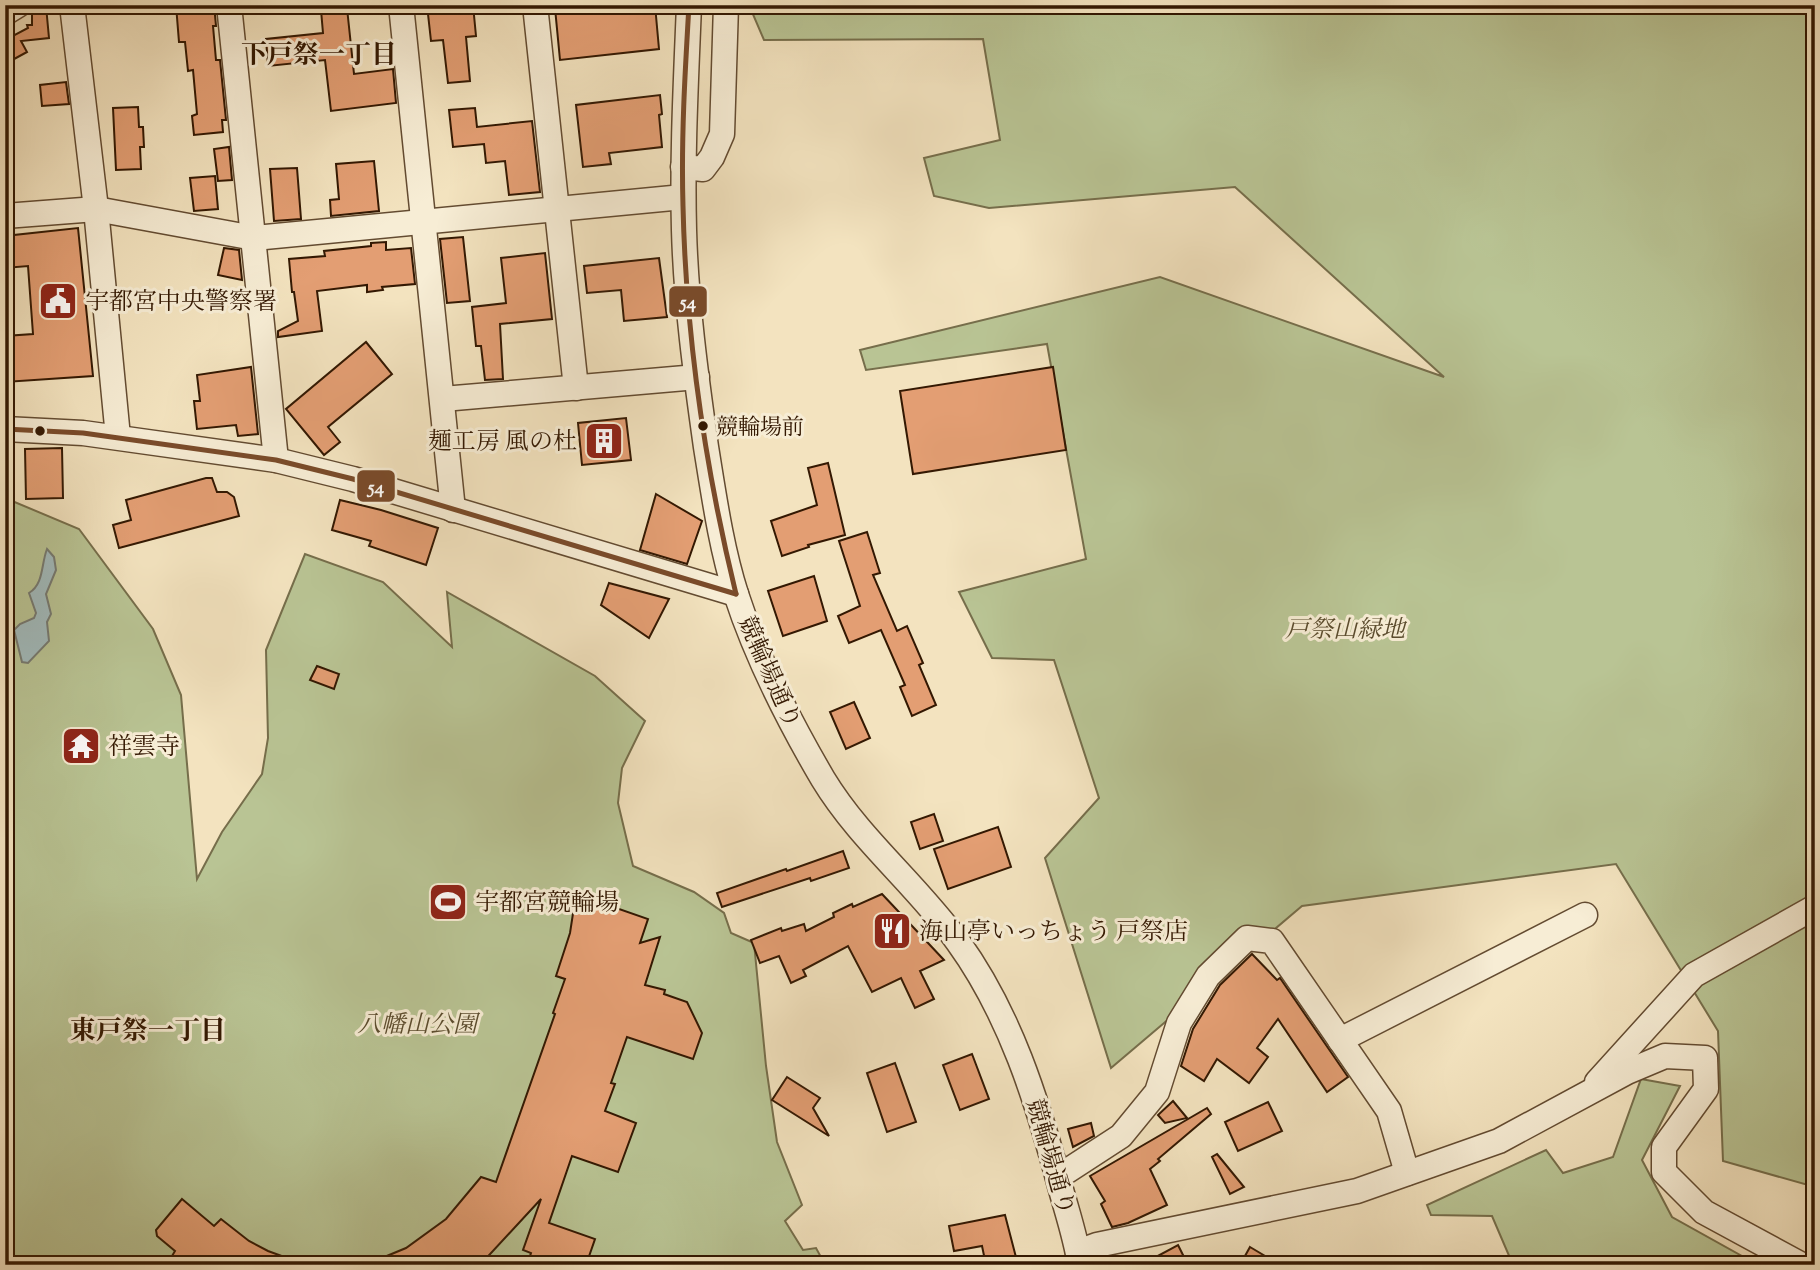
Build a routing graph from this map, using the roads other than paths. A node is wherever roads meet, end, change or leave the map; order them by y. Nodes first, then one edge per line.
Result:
1 (18, 5) edge
2 (72, 5) edge
3 (229, 5) edge
4 (401, 5) edge
5 (535, 5) edge
6 (688, 5) edge
7 (726, 5) edge
8 (5, 13) edge
9 (683, 167) junction
10 (683, 197) junction
11 (558, 208) junction
12 (96, 209) junction
13 (5, 216) edge
14 (424, 220) junction
15 (254, 238) junction
16 (697, 377) junction
17 (576, 388) junction
18 (443, 399) junction
19 (5, 429) edge
20 (118, 437) junction
21 (275, 460) junction
22 (453, 510) junction
23 (736, 594) junction
24 (1815, 907) edge
25 (1585, 915) dead end
26 (1340, 1040) junction
27 (1583, 1098) junction
28 (1407, 1174) junction
29 (1058, 1177) junction
30 (1079, 1258) edge
31 (1802, 1265) edge

1 - 8 street
2 - 12 street
3 - 15 street
4 - 14 street
5 - 11 street
6 - 9 street, 競輪場通り
7 - 9 street
9 - 10 street, 競輪場通り
10 - 11 street
10 - 16 street, 競輪場通り
11 - 14 street
11 - 17 street
12 - 13 street
12 - 15 street
12 - 20 street
14 - 15 street
14 - 18 street
15 - 21 street
16 - 17 street
16 - 23 street, 競輪場通り
17 - 18 street
18 - 22 street
19 - 20 street
20 - 21 street
21 - 22 street
22 - 23 street
23 - 29 street, 競輪場通り
24 - 27 street
25 - 26 street
26 - 28 street
26 - 29 street
27 - 28 street
27 - 31 street
28 - 30 street
29 - 30 street, 競輪場通り

